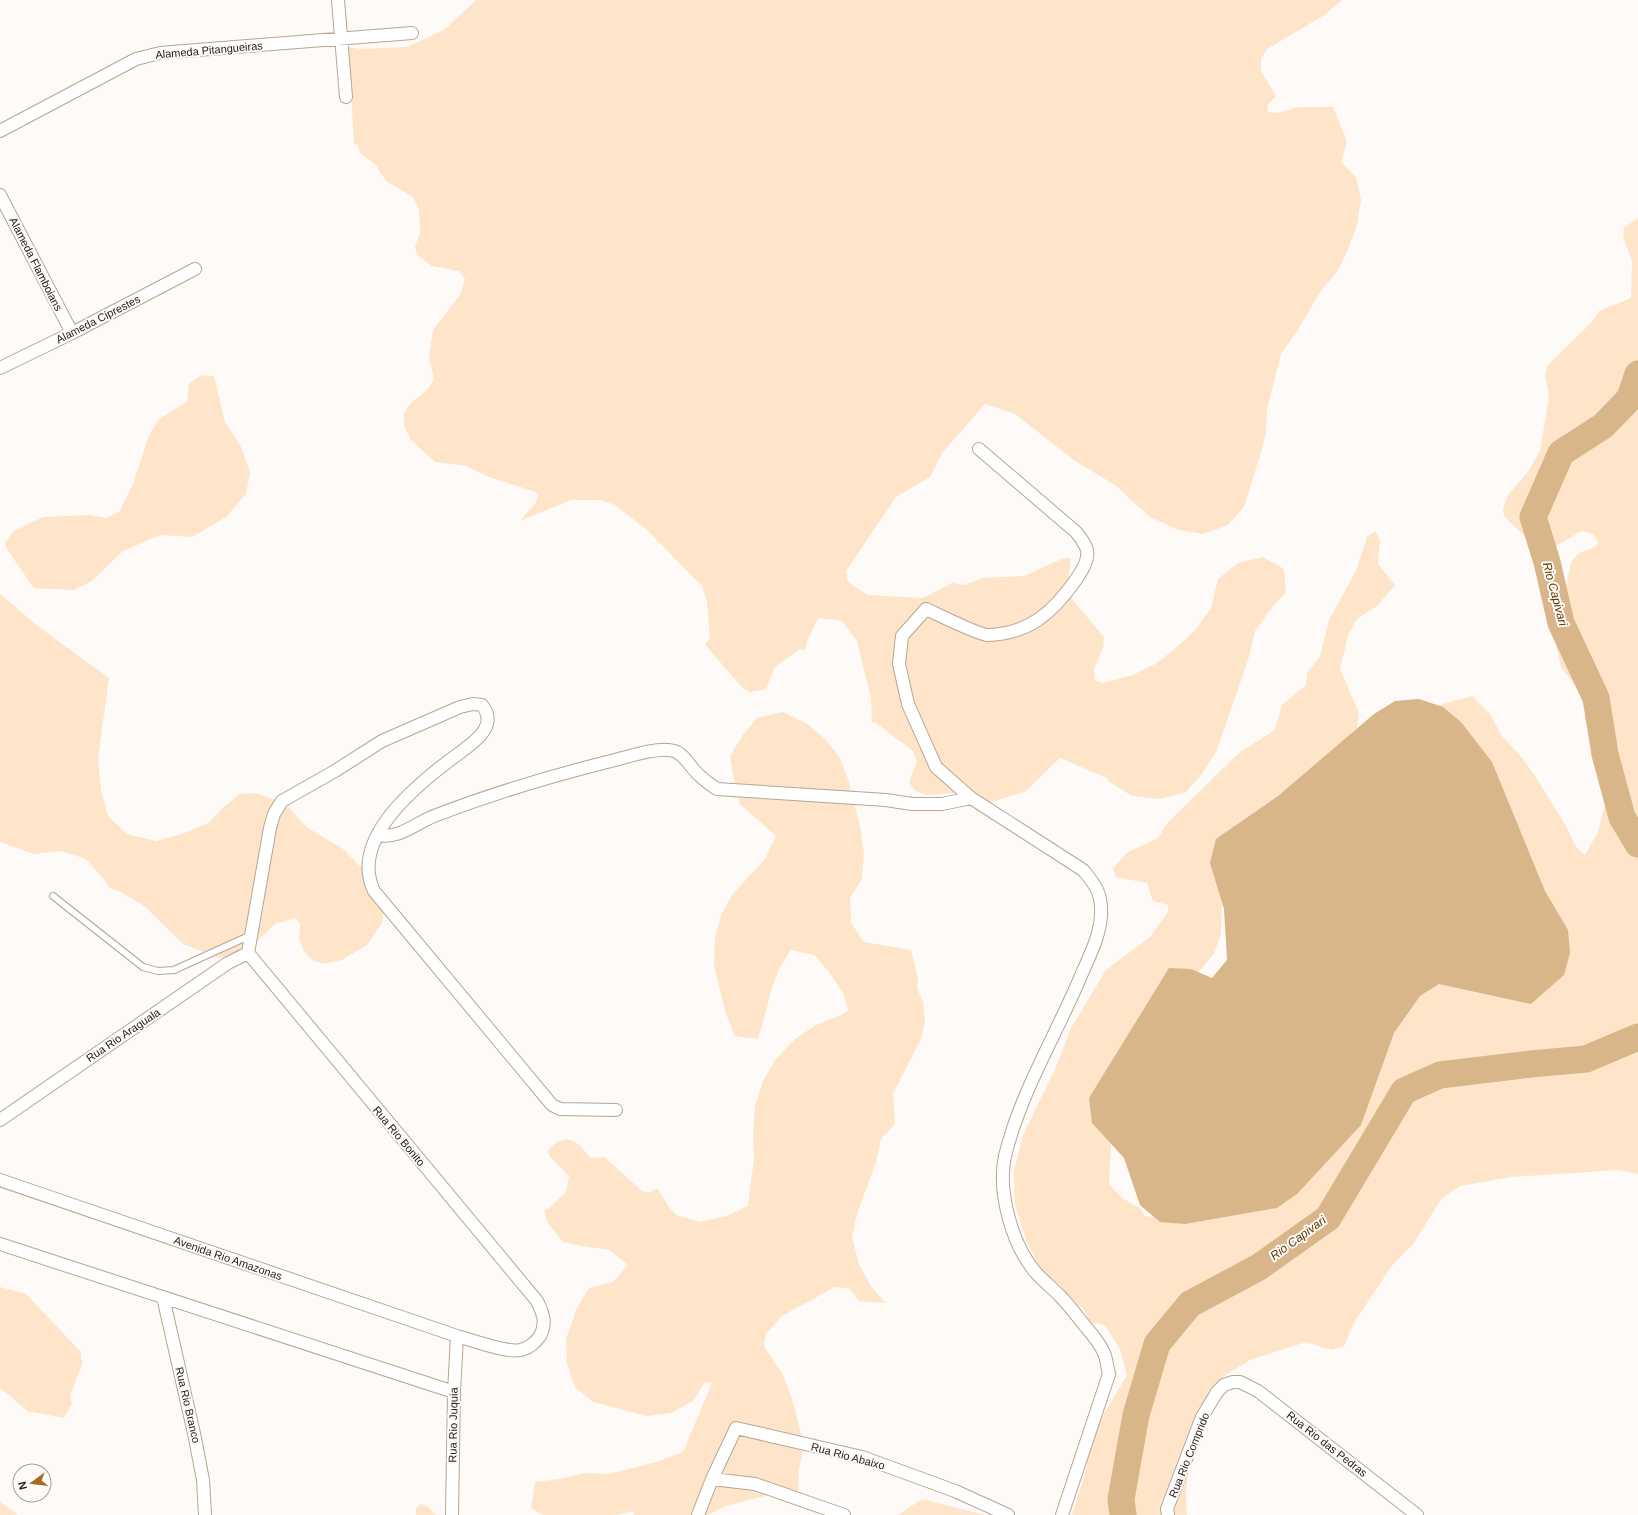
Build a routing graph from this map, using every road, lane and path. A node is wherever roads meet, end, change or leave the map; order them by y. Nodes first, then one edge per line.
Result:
1 (338, 0) edge
2 (412, 33) dead end
3 (341, 39) junction
4 (346, 97) dead end
5 (0, 131) edge
6 (0, 195) edge
7 (195, 269) dead end
8 (72, 333) junction
9 (0, 368) edge
10 (979, 449) dead end
11 (971, 798) junction
12 (378, 835) junction
13 (53, 896) dead end
14 (251, 935) junction
15 (248, 953) junction
16 (616, 1110) dead end
17 (0, 1120) edge
18 (0, 1180) edge
19 (0, 1244) edge
20 (163, 1297) junction
21 (457, 1336) junction
22 (1233, 1382) joint
23 (454, 1392) junction
24 (712, 1480) junction
25 (205, 1515) edge
26 (452, 1515) edge
27 (698, 1515) edge
28 (844, 1515) edge
29 (1008, 1515) edge
30 (1062, 1515) edge
31 (1168, 1515) edge
32 (1417, 1515) edge

1 - 3 street
2 - 3 street, Alameda Pitangueiras
3 - 4 street
3 - 5 street, Alameda Pitangueiras
6 - 8 street, Alameda Flamboians
7 - 8 street, Alameda Ciprestes
8 - 9 street, Alameda Ciprestes
10 - 11 street
11 - 12 street
11 - 30 street
12 - 14 street
12 - 16 street
13 - 14 lane
14 - 15 street
15 - 17 street, Rua Rio Araguala
15 - 21 street, Rua Rio Bonito
18 - 21 street, Avenida Rio Amazonas
19 - 20 street
20 - 23 street
20 - 25 street, Rua Rio Branco
21 - 23 street, Rua Rio Juquia
22 - 31 street, Rua Rio Comprido
22 - 32 street, Rua Rio das Pedras
23 - 26 street, Rua Rio Juquia
24 - 27 street
24 - 28 street
24 - 29 street, Rua Rio Abaixo

